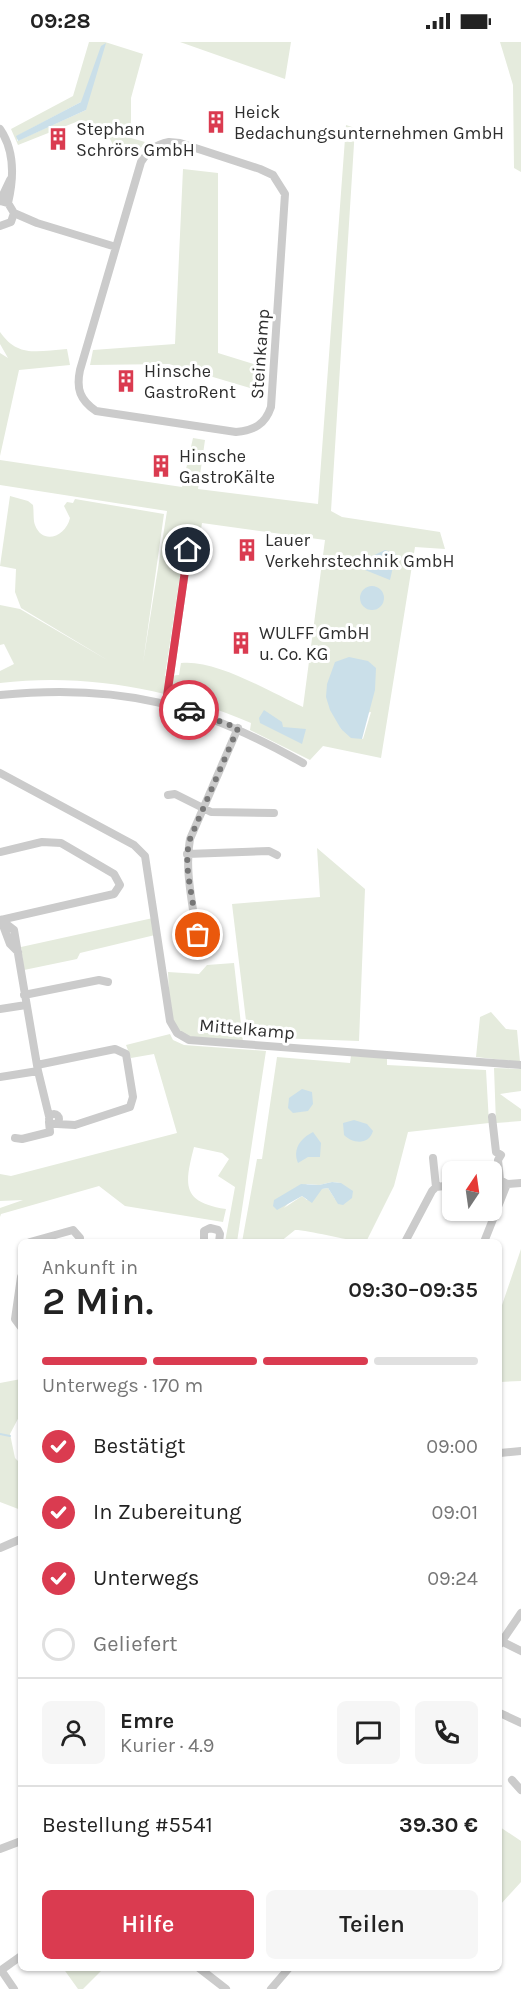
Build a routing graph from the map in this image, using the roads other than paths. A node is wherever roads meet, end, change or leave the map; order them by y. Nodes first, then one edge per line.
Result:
1 (0, 129) edge
2 (3, 202) edge
3 (14, 213) junction
4 (11, 222) junction
5 (37, 223) junction
6 (0, 227) edge
7 (116, 247) junction
8 (188, 550) dead end
9 (0, 695) edge
10 (166, 703) junction
11 (238, 728) junction
12 (303, 763) dead end
13 (0, 773) edge
14 (168, 795) dead end
15 (203, 808) junction
16 (274, 813) dead end
17 (0, 852) edge
18 (187, 854) junction
19 (277, 855) dead end
20 (0, 919) edge
21 (198, 928) dead end
22 (108, 982) dead end
23 (24, 994) junction
24 (26, 1005) junction
25 (0, 1009) edge
26 (521, 1065) edge
27 (37, 1068) junction
28 (0, 1077) edge
29 (492, 1117) dead end
30 (52, 1121) junction
31 (15, 1138) dead end
32 (433, 1158) dead end
33 (498, 1161) edge
34 (502, 1182) edge
35 (521, 1183) edge
36 (442, 1186) edge
37 (436, 1187) junction
38 (490, 1221) edge
39 (41, 1239) edge
40 (80, 1239) edge
41 (204, 1239) edge
42 (219, 1239) edge
43 (407, 1239) edge
44 (485, 1239) edge
45 (18, 1298) edge
46 (18, 1323) edge
47 (521, 1451) edge
48 (502, 1452) edge
49 (18, 1540) edge
50 (0, 1548) edge
51 (521, 1613) edge
52 (502, 1639) edge
53 (502, 1643) edge
54 (521, 1651) edge
55 (502, 1714) edge
56 (521, 1723) edge
57 (512, 1780) dead end
58 (521, 1790) edge
59 (18, 1842) edge
60 (0, 1849) edge
61 (18, 1958) edge
62 (1, 1971) edge
63 (203, 1971) edge
64 (286, 1971) edge
65 (14, 1989) edge
66 (226, 1989) edge
67 (271, 1989) edge

1 - 2 street
2 - 3 street
3 - 4 street
3 - 5 street
4 - 5 street
4 - 6 street
5 - 7 street
7 - 7 street, Steinkamp
8 - 10 street
9 - 10 street
10 - 11 street
11 - 12 street
11 - 15 street
13 - 26 street, Mittelkamp
14 - 15 street
15 - 16 street
15 - 18 street
17 - 20 street
18 - 19 street
18 - 21 street
20 - 23 street
22 - 23 street
23 - 24 street
24 - 25 street
24 - 27 street
27 - 28 street
27 - 30 street
27 - 30 street
29 - 33 street
30 - 31 street
32 - 37 street
34 - 35 street
36 - 37 street
37 - 43 street
38 - 44 street
39 - 40 street
41 - 42 street
45 - 46 street
47 - 48 street
49 - 50 street
51 - 52 street
53 - 54 street
55 - 56 street
57 - 58 street
59 - 60 street
61 - 62 street
62 - 65 street
63 - 66 street
64 - 67 street

